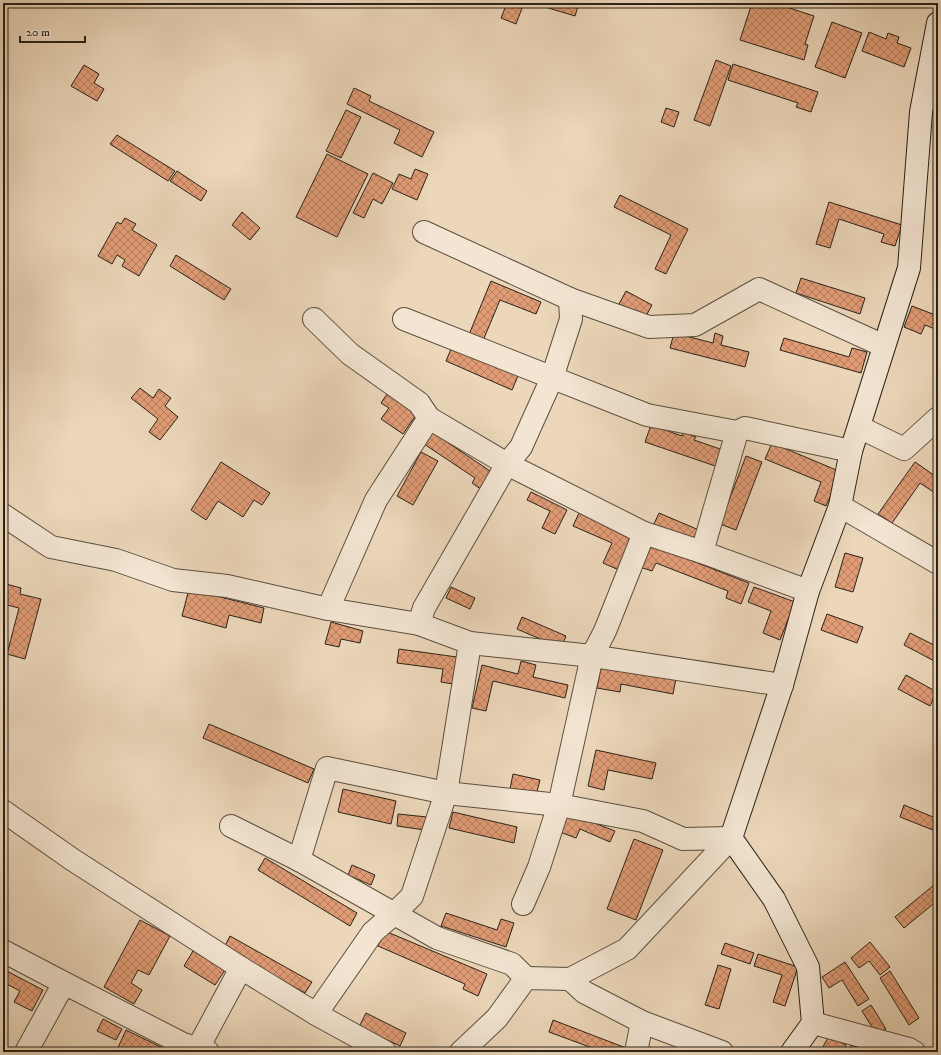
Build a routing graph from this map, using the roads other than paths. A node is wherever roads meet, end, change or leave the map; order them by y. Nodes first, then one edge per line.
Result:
1 (938, 23) edge
2 (424, 232) dead end
3 (570, 299) junction
4 (314, 319) dead end
5 (404, 319) dead end
6 (884, 346) junction
7 (552, 378) junction
8 (429, 418) junction
9 (938, 418) edge
10 (859, 427) junction
11 (737, 432) junction
12 (851, 451) junction
13 (508, 464) junction
14 (840, 506) junction
15 (3, 515) edge
16 (644, 533) junction
17 (702, 552) junction
18 (938, 563) edge
19 (808, 591) junction
20 (328, 609) junction
21 (419, 624) junction
22 (470, 642) junction
23 (592, 656) junction
24 (782, 684) junction
25 (446, 793) junction
26 (559, 805) junction
27 (3, 811) edge
28 (231, 826) dead end
29 (731, 838) junction
30 (300, 860) junction
31 (523, 904) dead end
32 (394, 914) junction
33 (3, 951) edge
34 (241, 968) junction
35 (526, 978) junction
36 (570, 978) junction
37 (64, 983) junction
38 (316, 1014) junction
39 (642, 1022) junction
40 (813, 1023) junction
41 (203, 1050) edge
42 (26, 1052) edge
43 (385, 1052) edge
44 (461, 1052) edge
45 (636, 1052) edge
46 (722, 1052) edge
47 (792, 1052) edge
48 (914, 1052) edge

1 - 6 street
2 - 3 street
3 - 6 street
3 - 7 street
4 - 8 street
5 - 7 street
6 - 10 street
7 - 11 street
7 - 13 street
8 - 13 street
8 - 20 street
9 - 10 street
10 - 12 street
11 - 12 street
11 - 17 street
12 - 14 street
13 - 16 street
13 - 21 street
14 - 18 street
14 - 19 street
15 - 20 street
16 - 17 street
16 - 23 street
17 - 19 street
19 - 24 street
20 - 21 street
21 - 22 street
22 - 23 street
22 - 25 street
23 - 24 street
23 - 26 street
24 - 29 street
25 - 26 street
25 - 30 street
25 - 32 street
26 - 29 street
26 - 31 street
27 - 34 street
28 - 30 street
29 - 36 street
29 - 40 street
30 - 32 street
32 - 35 street
32 - 38 street
33 - 37 street
34 - 38 street
34 - 41 street
35 - 36 street
35 - 44 street
36 - 39 street
37 - 41 street
37 - 42 street
38 - 43 street
39 - 45 street
39 - 46 street
40 - 47 street
40 - 48 street

